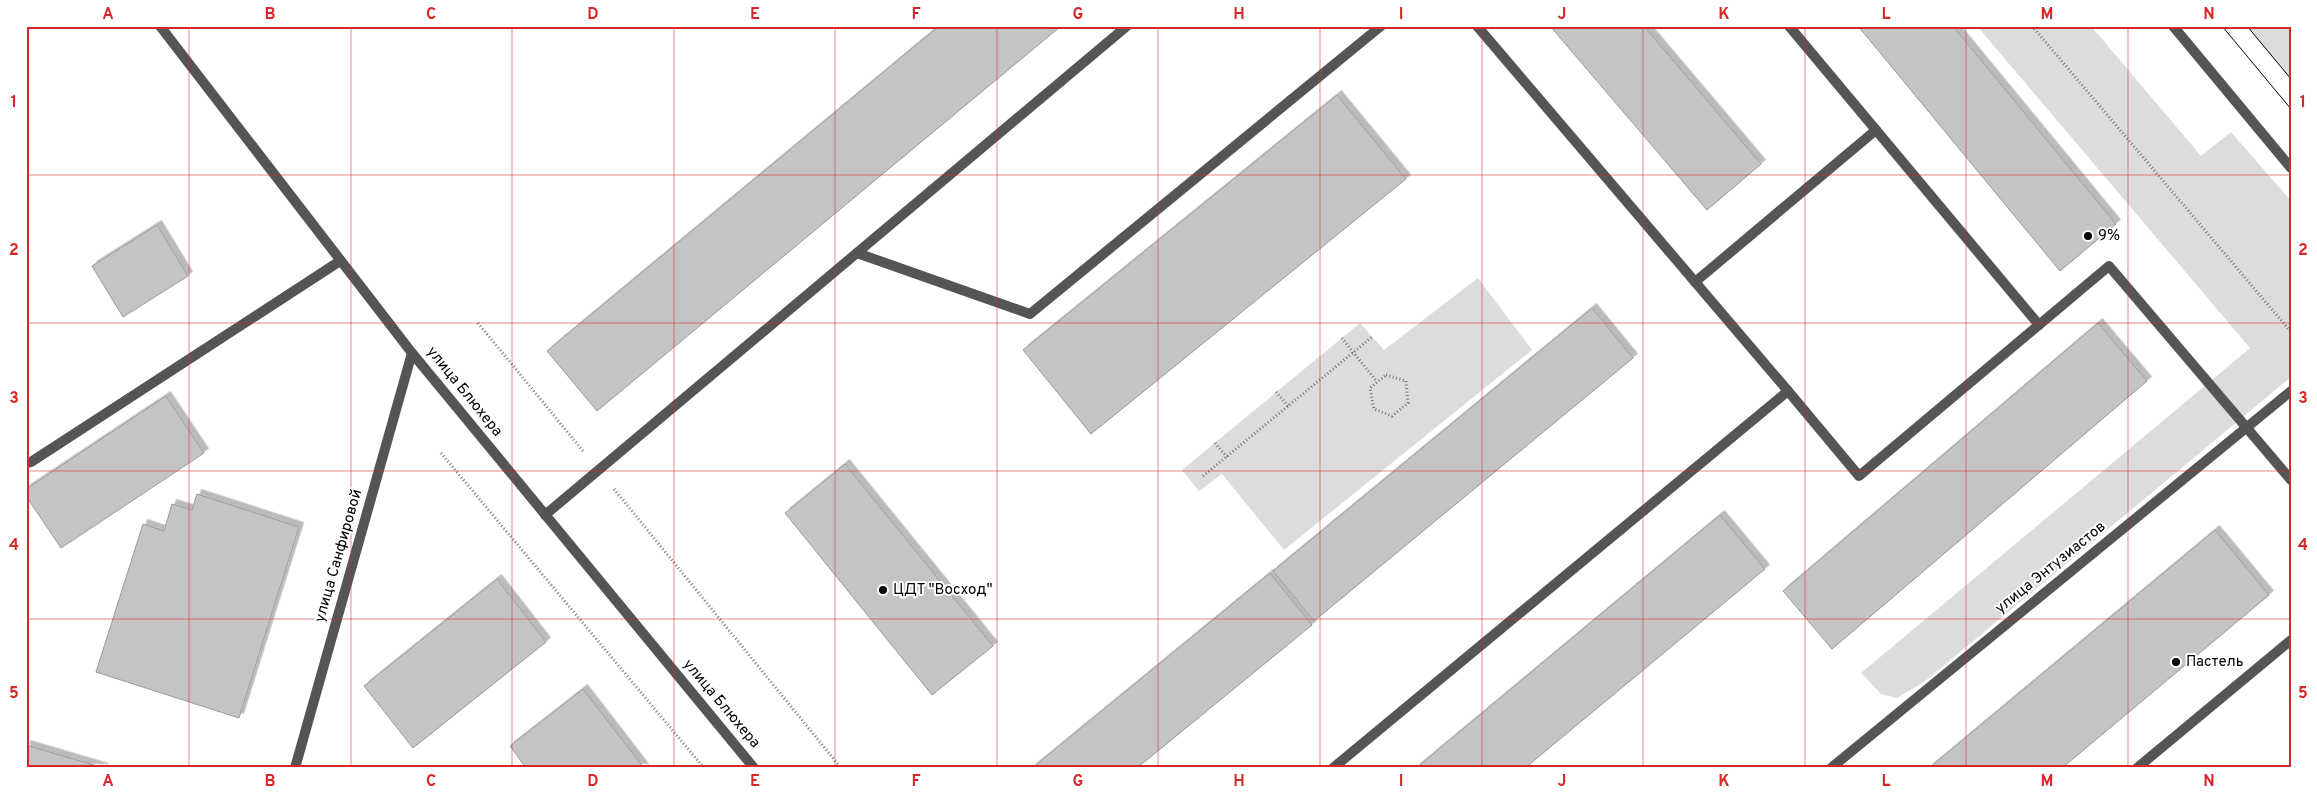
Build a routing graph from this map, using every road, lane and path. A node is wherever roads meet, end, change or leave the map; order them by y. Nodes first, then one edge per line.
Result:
1 (160, 26) edge
2 (1126, 26) edge
3 (1381, 26) edge
4 (1477, 26) edge
5 (1789, 26) edge
6 (2032, 26) edge
7 (2173, 26) edge
8 (1876, 130) junction
9 (2291, 168) edge
10 (857, 253) junction
11 (340, 261) junction
12 (1695, 282) junction
13 (478, 323) dead end
14 (2039, 325) junction
15 (2291, 332) edge
16 (1372, 337) dead end
17 (1342, 338) dead end
18 (1354, 352) junction
19 (412, 353) junction
20 (1377, 382) junction
21 (1788, 391) junction
22 (2291, 391) edge
23 (1276, 392) dead end
24 (1288, 406) junction
25 (2246, 427) junction
26 (1215, 443) dead end
27 (441, 452) dead end
28 (1227, 457) junction
29 (26, 463) edge
30 (599, 470) junction
31 (1203, 476) dead end
32 (2291, 480) edge
33 (545, 515) junction
34 (2291, 640) edge
35 (295, 768) edge
36 (704, 768) edge
37 (754, 768) edge
38 (841, 768) edge
39 (1333, 768) edge
40 (1831, 768) edge
41 (2137, 768) edge

1 - 11 street, улица Блюхера
2 - 10 street
3 - 10 street
4 - 12 street
5 - 8 street
6 - 15 path
7 - 9 street
8 - 12 street
8 - 14 street
10 - 30 street
11 - 19 street, улица Блюхера
11 - 29 street
12 - 21 street
13 - 30 path
14 - 21 street
14 - 25 street
16 - 18 path
17 - 18 path
18 - 20 path
18 - 24 path
19 - 33 street, улица Блюхера
19 - 35 street, улица Санфировой
20 - 20 path
21 - 39 street
22 - 25 street, улица Энтузиастов
23 - 24 path
24 - 28 path
25 - 32 street
25 - 40 street, улица Энтузиастов
26 - 28 path
27 - 36 path
28 - 31 path
30 - 33 street
30 - 38 path
33 - 37 street, улица Блюхера
34 - 41 street

